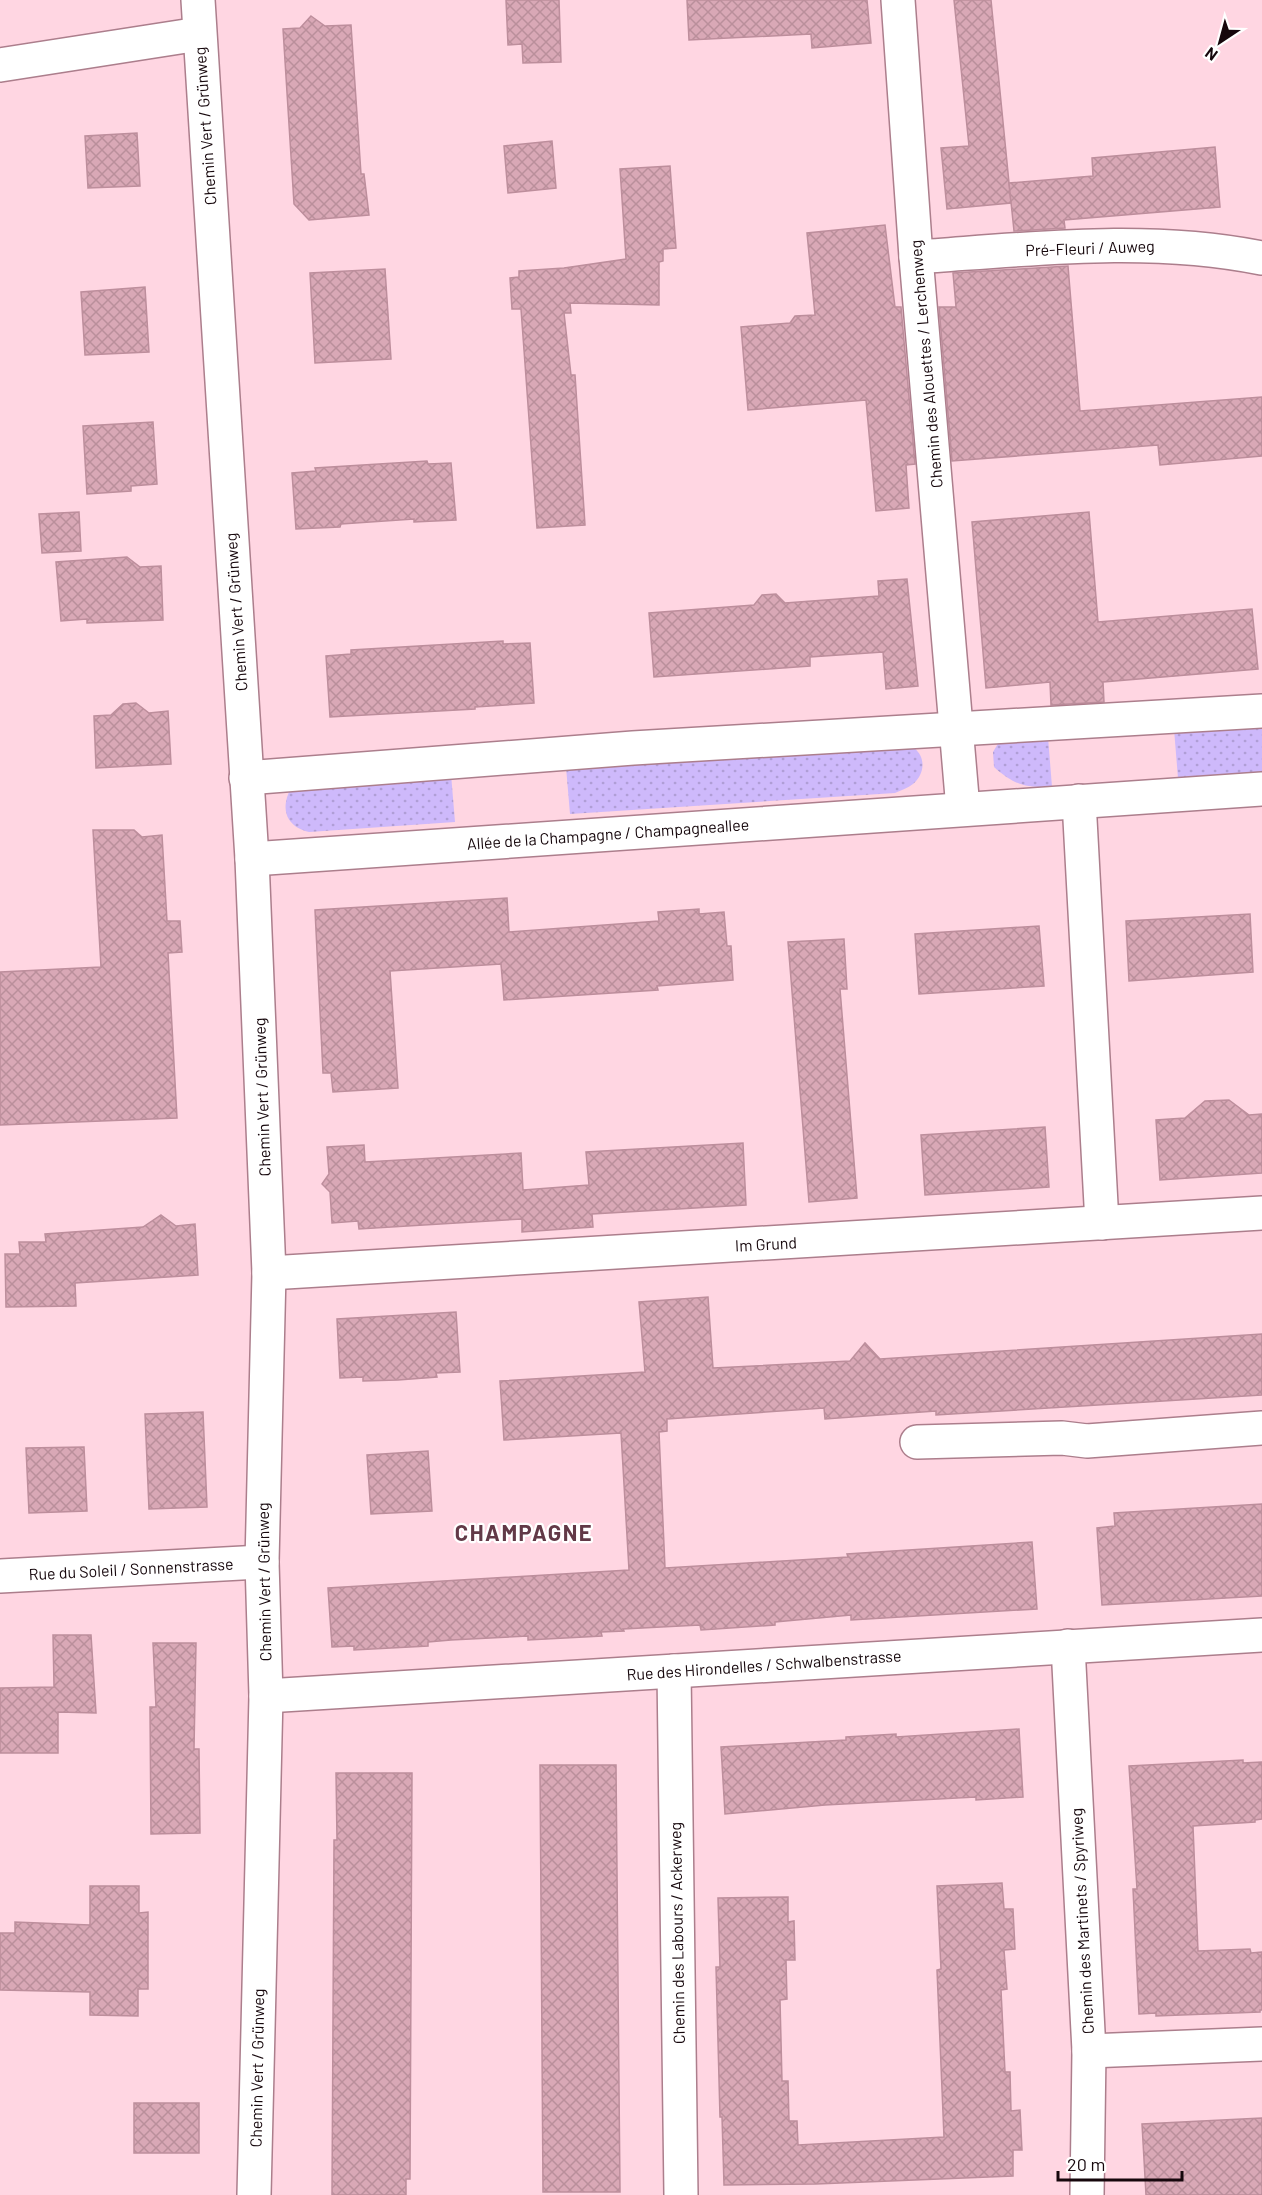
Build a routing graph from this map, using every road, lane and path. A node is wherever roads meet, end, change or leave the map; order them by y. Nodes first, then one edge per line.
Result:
1 (198, 0) edge
2 (897, 0) edge
3 (200, 34) junction
4 (0, 65) edge
5 (916, 257) junction
6 (1262, 258) edge
7 (1262, 711) edge
8 (958, 728) junction
9 (246, 778) junction
10 (1262, 789) edge
11 (1079, 801) junction
12 (963, 808) junction
13 (252, 859) junction
14 (1262, 1213) edge
15 (1102, 1223) junction
16 (269, 1273) junction
17 (1262, 1428) edge
18 (917, 1442) dead end
19 (262, 1562) junction
20 (0, 1576) edge
21 (1262, 1635) edge
22 (1068, 1646) junction
23 (674, 1671) junction
24 (266, 1696) junction
25 (1262, 2044) edge
26 (1089, 2051) junction
27 (254, 2195) edge
28 (681, 2195) edge
29 (1087, 2195) edge

1 - 3 street, Chemin Vert / Grünweg
2 - 5 street, Chemin des Alouettes / Lerchenweg
3 - 4 street
3 - 9 street, Chemin Vert / Grünweg
5 - 6 street, Pré-Fleuri / Auweg
5 - 8 street, Chemin des Alouettes / Lerchenweg
7 - 8 street
8 - 9 street
8 - 12 street
9 - 13 street, Chemin Vert / Grünweg
10 - 11 street, Allée de la Champagne / Champagneallee
11 - 12 street, Allée de la Champagne / Champagneallee
11 - 15 street
12 - 13 street, Allée de la Champagne / Champagneallee
13 - 16 street, Chemin Vert / Grünweg
14 - 15 street, Im Grund
15 - 16 street, Im Grund
16 - 19 street, Chemin Vert / Grünweg
17 - 18 street
19 - 20 street, Rue du Soleil / Sonnenstrasse
19 - 24 street, Chemin Vert / Grünweg
21 - 22 street, Rue des Hirondelles / Schwalbenstrasse
22 - 23 street, Rue des Hirondelles / Schwalbenstrasse
22 - 26 street, Chemin des Martinets / Spyriweg
23 - 24 street, Rue des Hirondelles / Schwalbenstrasse
23 - 28 street, Chemin des Labours / Ackerweg
24 - 27 street, Chemin Vert / Grünweg
25 - 26 street
26 - 29 street, Chemin des Martinets / Spyriweg

